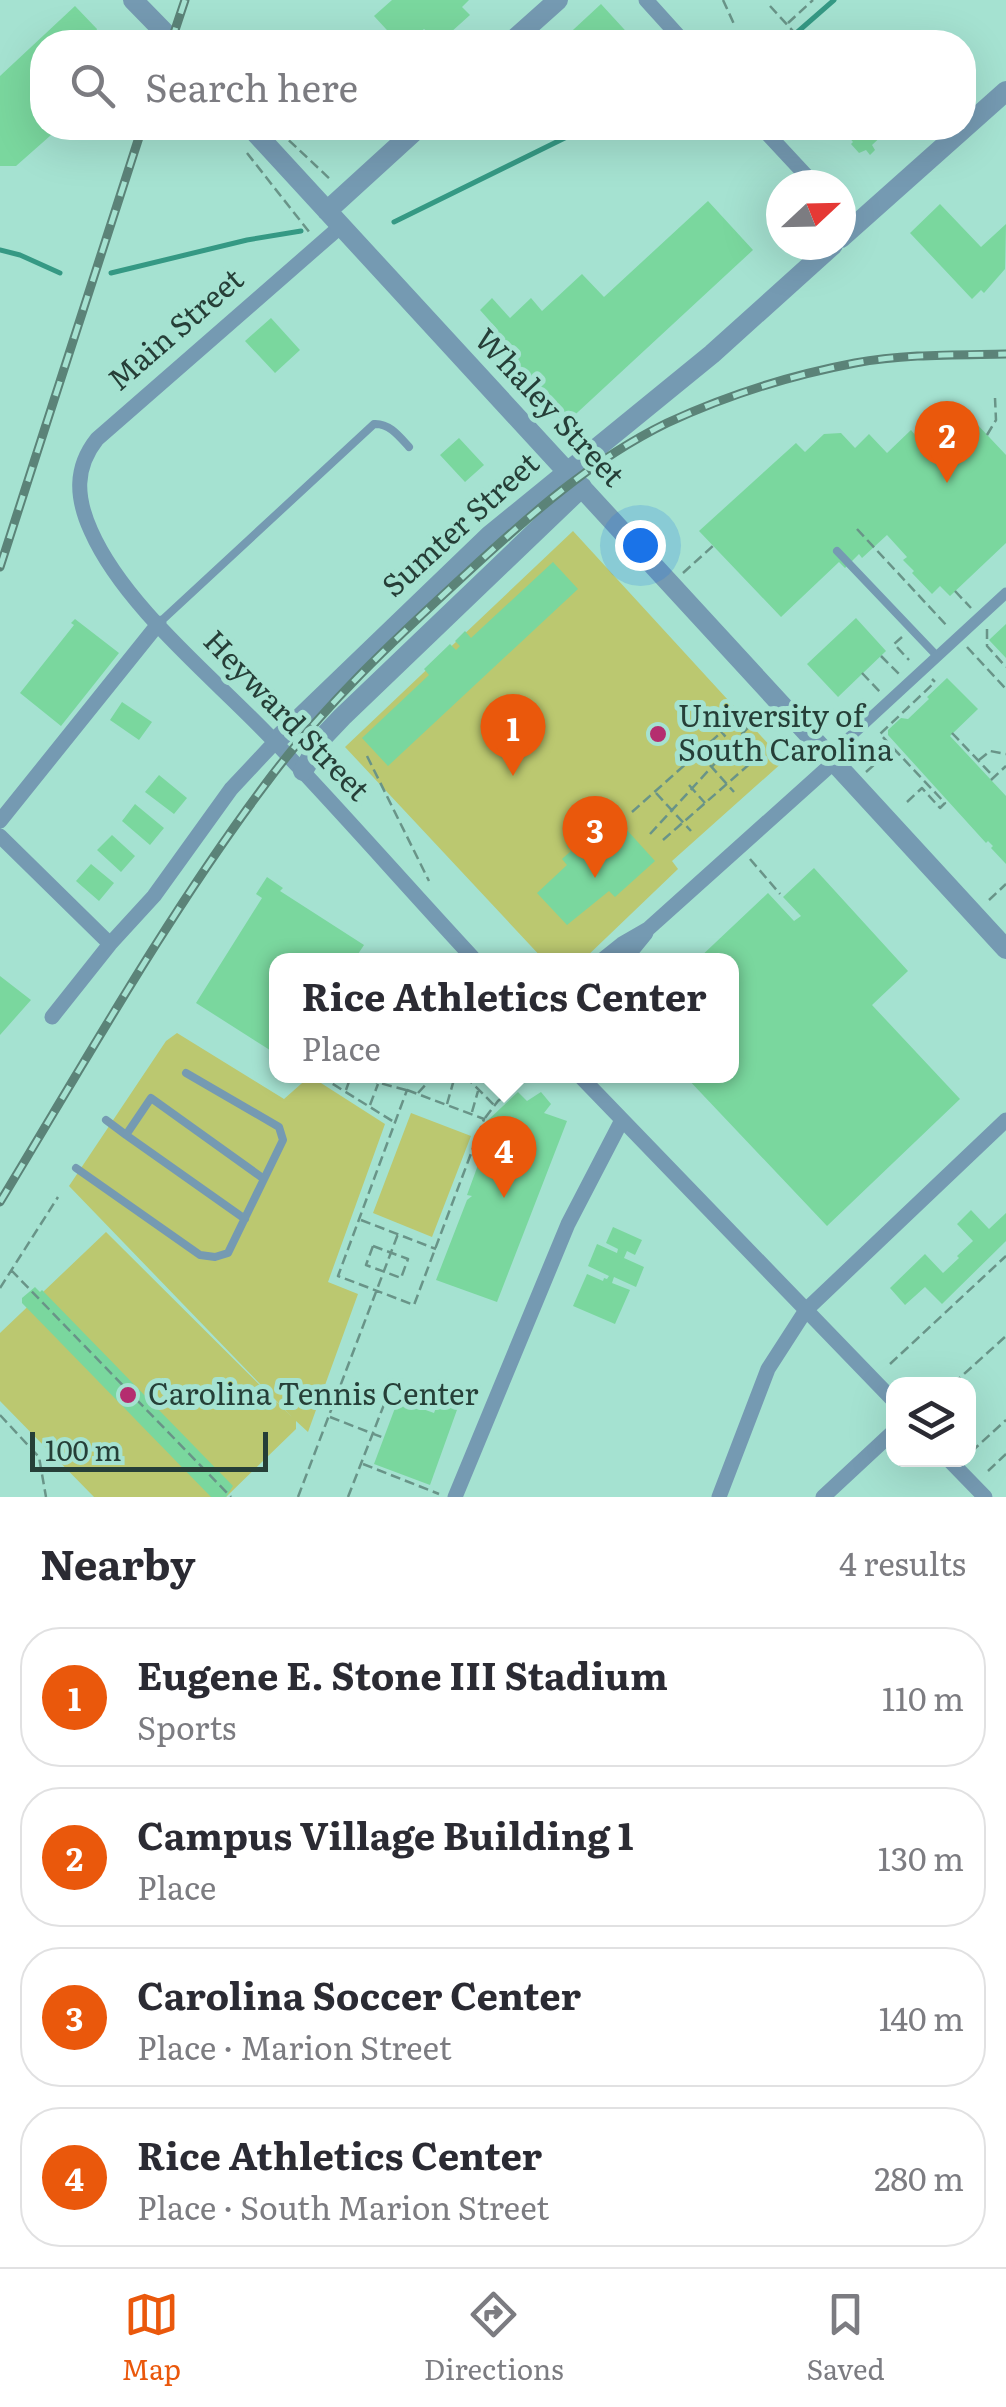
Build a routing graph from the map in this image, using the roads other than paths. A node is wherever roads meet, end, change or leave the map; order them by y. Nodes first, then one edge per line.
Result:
1 (133, 0) edge
2 (558, 0) edge
3 (646, 0) edge
4 (162, 30) edge
5 (524, 30) edge
6 (673, 30) edge
7 (1006, 91) edge
8 (976, 116) edge
9 (262, 140) edge
10 (407, 140) edge
11 (773, 140) edge
12 (948, 140) edge
13 (801, 170) edge
14 (856, 217) edge
15 (334, 218) junction
16 (816, 260) edge
17 (409, 447) dead end
18 (566, 469) junction
19 (582, 487) junction
20 (80, 496) joint
21 (838, 551) dead end
22 (1006, 593) edge
23 (158, 623) junction
24 (937, 656) junction
25 (275, 742) junction
26 (836, 754) junction
27 (303, 771) junction
28 (0, 820) edge
29 (0, 836) edge
30 (648, 929) junction
31 (110, 944) junction
32 (1006, 950) edge
33 (469, 953) edge
34 (611, 953) edge
35 (629, 953) edge
36 (52, 1017) dead end
37 (186, 1074) dead end
38 (587, 1083) edge
39 (106, 1120) dead end
40 (622, 1120) junction
41 (1006, 1120) edge
42 (126, 1135) junction
43 (76, 1168) dead end
44 (264, 1179) junction
45 (244, 1220) junction
46 (806, 1310) junction
47 (886, 1393) edge
48 (886, 1439) edge
49 (957, 1467) edge
50 (455, 1497) edge
51 (719, 1497) edge
52 (823, 1497) edge
53 (985, 1497) edge

1 - 4 street
2 - 5 street
3 - 6 street
7 - 8 street
9 - 15 street, Whaley Street
10 - 15 street, Main Street
11 - 13 street
12 - 14 street
15 - 18 street, Whaley Street
15 - 20 street, Main Street
16 - 18 street, Sumter Street
17 - 23 lane
18 - 19 street, Whaley Street
18 - 25 street, Sumter Street
19 - 26 street, Whaley Street
19 - 27 street, Sumter Street
20 - 23 street, Heyward Street
21 - 24 lane
22 - 24 street
23 - 25 street, Heyward Street
23 - 28 street
24 - 26 street
25 - 27 street, Heyward Street
25 - 31 street
26 - 30 street
26 - 32 street, Whaley Street
27 - 33 street, Heyward Street
29 - 31 street
30 - 34 street
30 - 35 street
31 - 36 street
37 - 44 lane
38 - 40 street
39 - 42 lane
40 - 46 street
40 - 50 street
41 - 46 street
42 - 44 lane
42 - 45 lane
43 - 45 lane
44 - 45 lane
46 - 47 street
46 - 51 street
48 - 52 street
49 - 53 street

